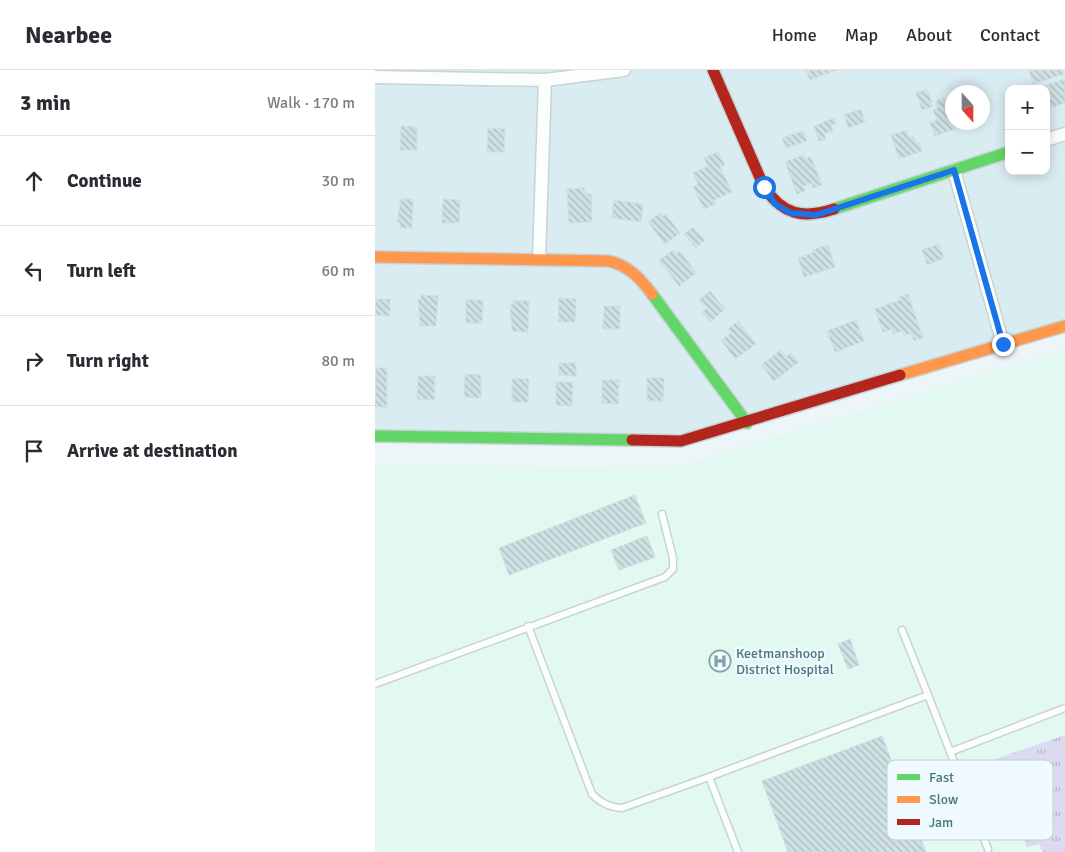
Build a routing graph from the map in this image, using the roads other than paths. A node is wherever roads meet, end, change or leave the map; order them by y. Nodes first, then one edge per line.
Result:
1 (624, 70) edge
2 (713, 70) edge
3 (375, 76) edge
4 (545, 80) junction
5 (1065, 134) edge
6 (1050, 139) edge
7 (1005, 153) edge
8 (954, 170) junction
9 (375, 257) edge
10 (539, 259) junction
11 (1065, 326) edge
12 (1003, 344) junction
13 (747, 423) junction
14 (375, 436) edge
15 (662, 514) dead end
16 (528, 626) junction
17 (902, 630) dead end
18 (375, 684) edge
19 (927, 695) junction
20 (1065, 708) edge
21 (950, 752) junction
22 (953, 760) edge
23 (709, 777) junction
24 (984, 840) edge
25 (988, 849) dead end
26 (738, 852) edge

1 - 4 street
2 - 8 street
3 - 4 street
4 - 10 street
5 - 6 street
7 - 8 street
8 - 12 street
9 - 10 street
10 - 13 street
11 - 12 street
12 - 13 street
13 - 14 street
15 - 16 lane
16 - 18 lane
16 - 23 lane
17 - 19 lane
19 - 21 lane
19 - 23 lane
20 - 21 lane
21 - 22 lane
23 - 26 lane
24 - 25 lane

